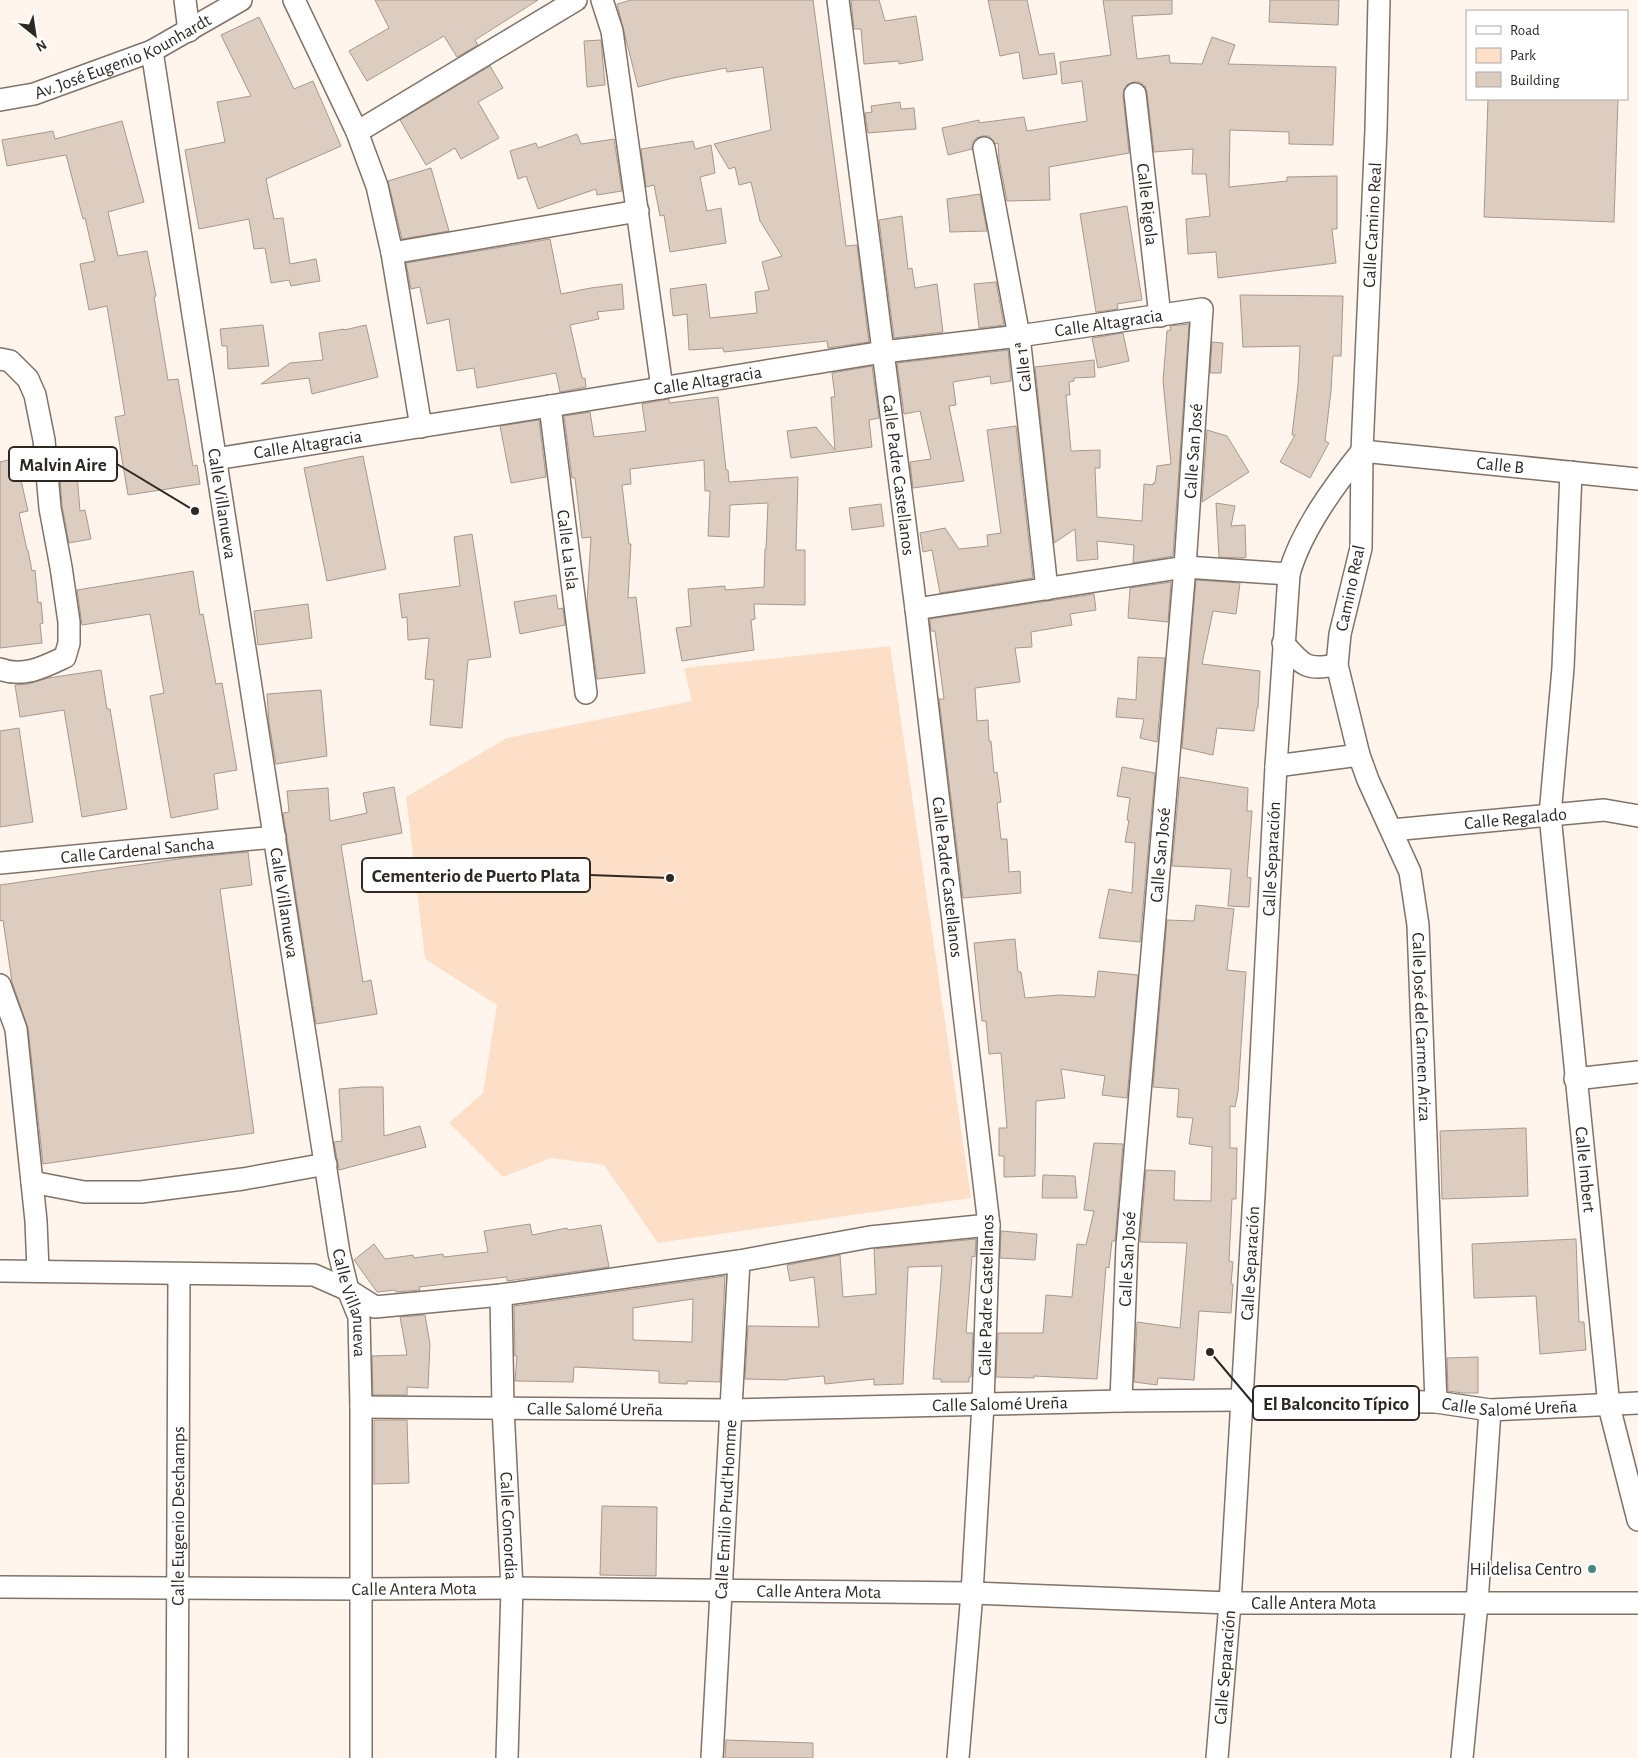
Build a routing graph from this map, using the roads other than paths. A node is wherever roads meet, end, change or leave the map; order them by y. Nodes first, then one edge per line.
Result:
1 (185, 0) edge
2 (241, 0) edge
3 (294, 0) edge
4 (576, 0) edge
5 (602, 0) edge
6 (838, 0) edge
7 (1379, 0) edge
8 (189, 31) junction
9 (152, 51) junction
10 (1134, 94) dead end
11 (0, 100) edge
12 (358, 132) junction
13 (984, 148) dead end
14 (638, 212) junction
15 (392, 253) junction
16 (1202, 309) joint
17 (1160, 316) junction
18 (1019, 336) junction
19 (883, 352) junction
20 (0, 359) edge
21 (662, 388) junction
22 (550, 406) junction
23 (421, 427) junction
24 (1362, 451) junction
25 (215, 459) junction
26 (1572, 472) junction
27 (1638, 479) edge
28 (1185, 567) junction
29 (1289, 574) junction
30 (1047, 589) junction
31 (916, 609) junction
32 (1283, 643) junction
33 (1337, 665) junction
34 (0, 669) edge
35 (586, 693) dead end
36 (1359, 755) junction
37 (1276, 766) junction
38 (1550, 815) junction
39 (1638, 816) edge
40 (1392, 830) junction
41 (274, 836) junction
42 (0, 863) edge
43 (0, 985) edge
44 (1638, 1072) edge
45 (1575, 1079) junction
46 (326, 1164) junction
47 (32, 1182) junction
48 (990, 1225) junction
49 (739, 1261) junction
50 (0, 1271) edge
51 (38, 1271) junction
52 (179, 1274) junction
53 (348, 1290) junction
54 (501, 1295) junction
55 (1241, 1400) junction
56 (1121, 1401) junction
57 (1436, 1402) junction
58 (1638, 1403) edge
59 (983, 1404) junction
60 (1609, 1406) junction
61 (361, 1407) junction
62 (503, 1408) junction
63 (731, 1410) junction
64 (1490, 1410) junction
65 (1638, 1520) edge
66 (0, 1587) edge
67 (178, 1587) junction
68 (512, 1588) junction
69 (361, 1589) junction
70 (722, 1590) junction
71 (972, 1593) junction
72 (1230, 1603) junction
73 (1477, 1603) junction
74 (1638, 1603) edge
75 (177, 1758) edge
76 (361, 1758) edge
77 (508, 1758) edge
78 (712, 1758) edge
79 (958, 1758) edge
80 (1217, 1758) edge
81 (1462, 1758) edge

1 - 8 street
2 - 8 street, Av. José Eugenio Kounhardt
3 - 12 street
4 - 12 street
5 - 14 street
6 - 19 street, Calle Padre Castellanos
7 - 24 street, Calle Camino Real
8 - 9 street, Av. José Eugenio Kounhardt
9 - 11 street, Av. José Eugenio Kounhardt
9 - 25 street, Calle Villanueva
10 - 17 street, Calle Rigola
12 - 15 street
13 - 18 street, Calle 1ª
14 - 15 street
14 - 21 street
15 - 23 street
16 - 17 street, Calle Altagracia
16 - 28 street, Calle San José
17 - 18 street, Calle Altagracia
18 - 19 street, Calle Altagracia
18 - 30 street, Calle 1ª
19 - 21 street, Calle Altagracia
19 - 31 street, Calle Padre Castellanos
20 - 34 street
21 - 22 street, Calle Altagracia
22 - 23 street, Calle Altagracia
22 - 35 street, Calle La Isla
23 - 25 street, Calle Altagracia
24 - 26 street, Calle B
24 - 29 street, Calle Separación
24 - 33 street, Camino Real
25 - 41 street, Calle Villanueva
26 - 27 street, Calle B
26 - 38 street, Calle Imbert
28 - 29 street
28 - 30 street
28 - 56 street, Calle San José
29 - 32 street, Calle Separación
30 - 31 street
31 - 48 street, Calle Padre Castellanos
32 - 33 street
32 - 37 street, Calle Separación
33 - 36 street, Calle José del Carmen Ariza
36 - 37 street
36 - 40 street, Calle José del Carmen Ariza
37 - 55 street, Calle Separación
38 - 39 street, Calle Regalado
38 - 40 street, Calle Regalado
38 - 45 street, Calle Imbert
40 - 57 street, Calle José del Carmen Ariza
41 - 42 street, Calle Cardenal Sancha
41 - 46 street, Calle Villanueva
43 - 47 street
44 - 45 street
45 - 60 street, Calle Imbert
46 - 47 street
46 - 53 street, Calle Villanueva
47 - 51 street
48 - 49 street
48 - 59 street, Calle Padre Castellanos
49 - 54 street
49 - 63 street, Calle Emilio Prud'Homme
50 - 51 street
51 - 52 street
52 - 53 street
52 - 67 street, Calle Eugenio Deschamps
53 - 54 street
53 - 61 street, Calle Villanueva
54 - 62 street, Calle Concordia
55 - 56 street, Calle Salomé Ureña
55 - 57 street, Calle Salomé Ureña
55 - 72 street, Calle Separación
56 - 59 street, Calle Salomé Ureña
57 - 64 street, Calle Salomé Ureña
58 - 60 street, Calle Salomé Ureña
59 - 63 street, Calle Salomé Ureña
59 - 71 street, Calle Padre Castellanos
60 - 64 street, Calle Salomé Ureña
60 - 65 street, Calle Imbert
61 - 62 street, Calle Salomé Ureña
61 - 69 street, Calle Villanueva
62 - 63 street, Calle Salomé Ureña
62 - 68 street, Calle Concordia
63 - 70 street, Calle Emilio Prud'Homme
64 - 73 street
66 - 67 street, Calle Antera Mota
67 - 69 street, Calle Antera Mota
67 - 75 street, Calle Eugenio Deschamps
68 - 69 street, Calle Antera Mota
68 - 70 street, Calle Antera Mota
68 - 77 street, Calle Concordia
69 - 76 street, Calle Villanueva
70 - 71 street, Calle Antera Mota
70 - 78 street, Calle Emilio Prud'Homme
71 - 72 street, Calle Antera Mota
71 - 79 street, Calle Padre Castellanos
72 - 73 street, Calle Antera Mota
72 - 80 street, Calle Separación
73 - 74 street, Calle Antera Mota
73 - 81 street

